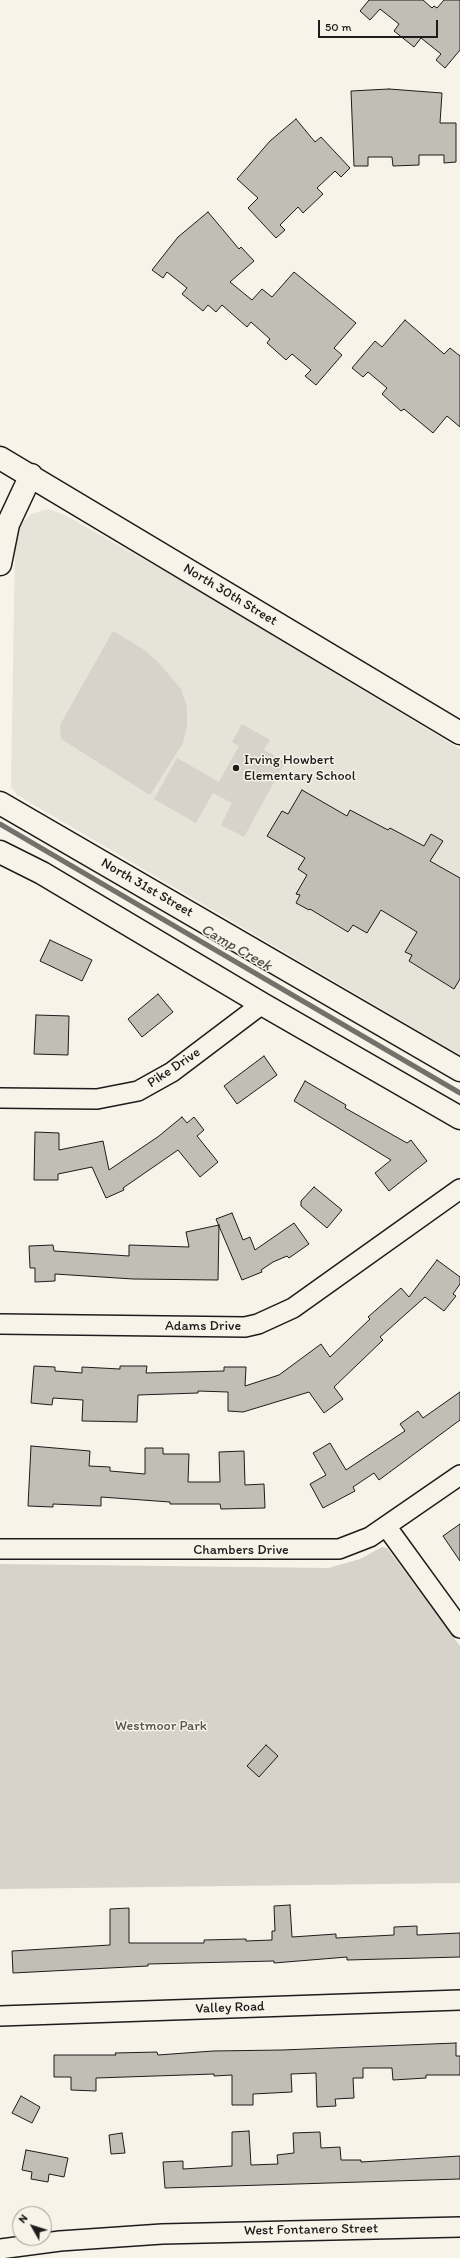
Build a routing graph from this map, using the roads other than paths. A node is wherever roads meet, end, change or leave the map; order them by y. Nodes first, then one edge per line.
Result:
1 (0, 458) edge
2 (31, 475) junction
3 (0, 564) edge
4 (460, 733) edge
5 (0, 803) edge
6 (0, 852) edge
7 (262, 1004) junction
8 (460, 1070) edge
9 (0, 1098) edge
10 (460, 1118) edge
11 (460, 1189) edge
12 (0, 1324) edge
13 (460, 1475) edge
14 (386, 1526) junction
15 (0, 1549) edge
16 (460, 1628) edge
17 (460, 2000) edge
18 (0, 2016) edge
19 (460, 2227) edge
20 (0, 2248) edge

1 - 2 main road, North 30th Street
2 - 3 main road
2 - 4 main road, North 30th Street
5 - 8 main road, North 31st Street
6 - 7 main road
7 - 9 street, Pike Drive
7 - 10 main road
11 - 12 street, Adams Drive
13 - 14 street, Chambers Drive
14 - 15 street, Chambers Drive
14 - 16 street
17 - 18 street, Valley Road
19 - 20 street, West Fontanero Street

